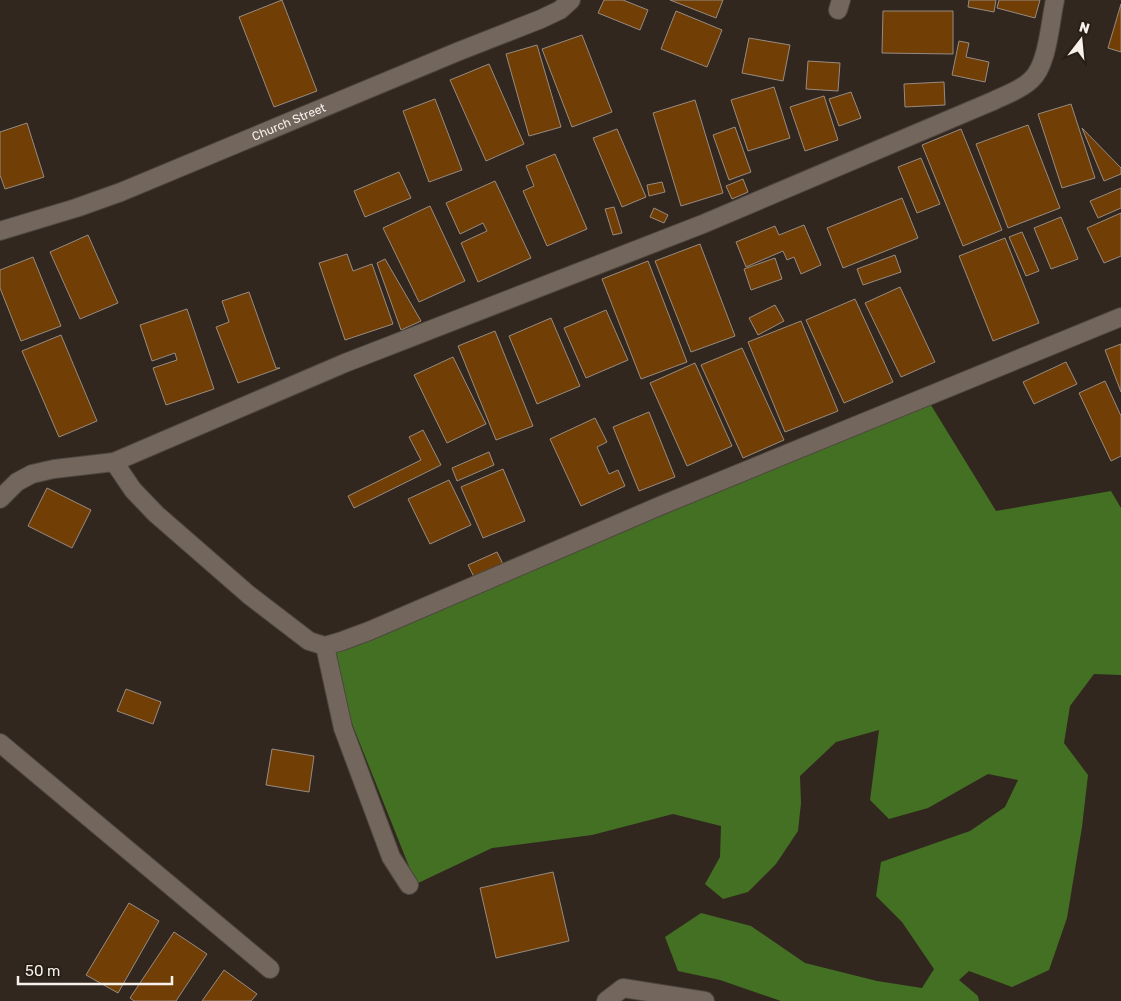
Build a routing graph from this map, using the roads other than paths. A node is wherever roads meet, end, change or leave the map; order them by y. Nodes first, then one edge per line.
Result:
1 (571, 0) edge
2 (1054, 0) edge
3 (0, 231) edge
4 (1121, 316) edge
5 (114, 462) junction
6 (0, 499) edge
7 (325, 646) junction
8 (0, 742) edge
9 (410, 886) dead end
10 (270, 969) dead end
11 (606, 1001) edge
12 (705, 1001) edge

1 - 3 street, Church Street
2 - 5 street
4 - 7 street
5 - 6 street
5 - 7 street
7 - 9 street
8 - 10 street
11 - 12 street

